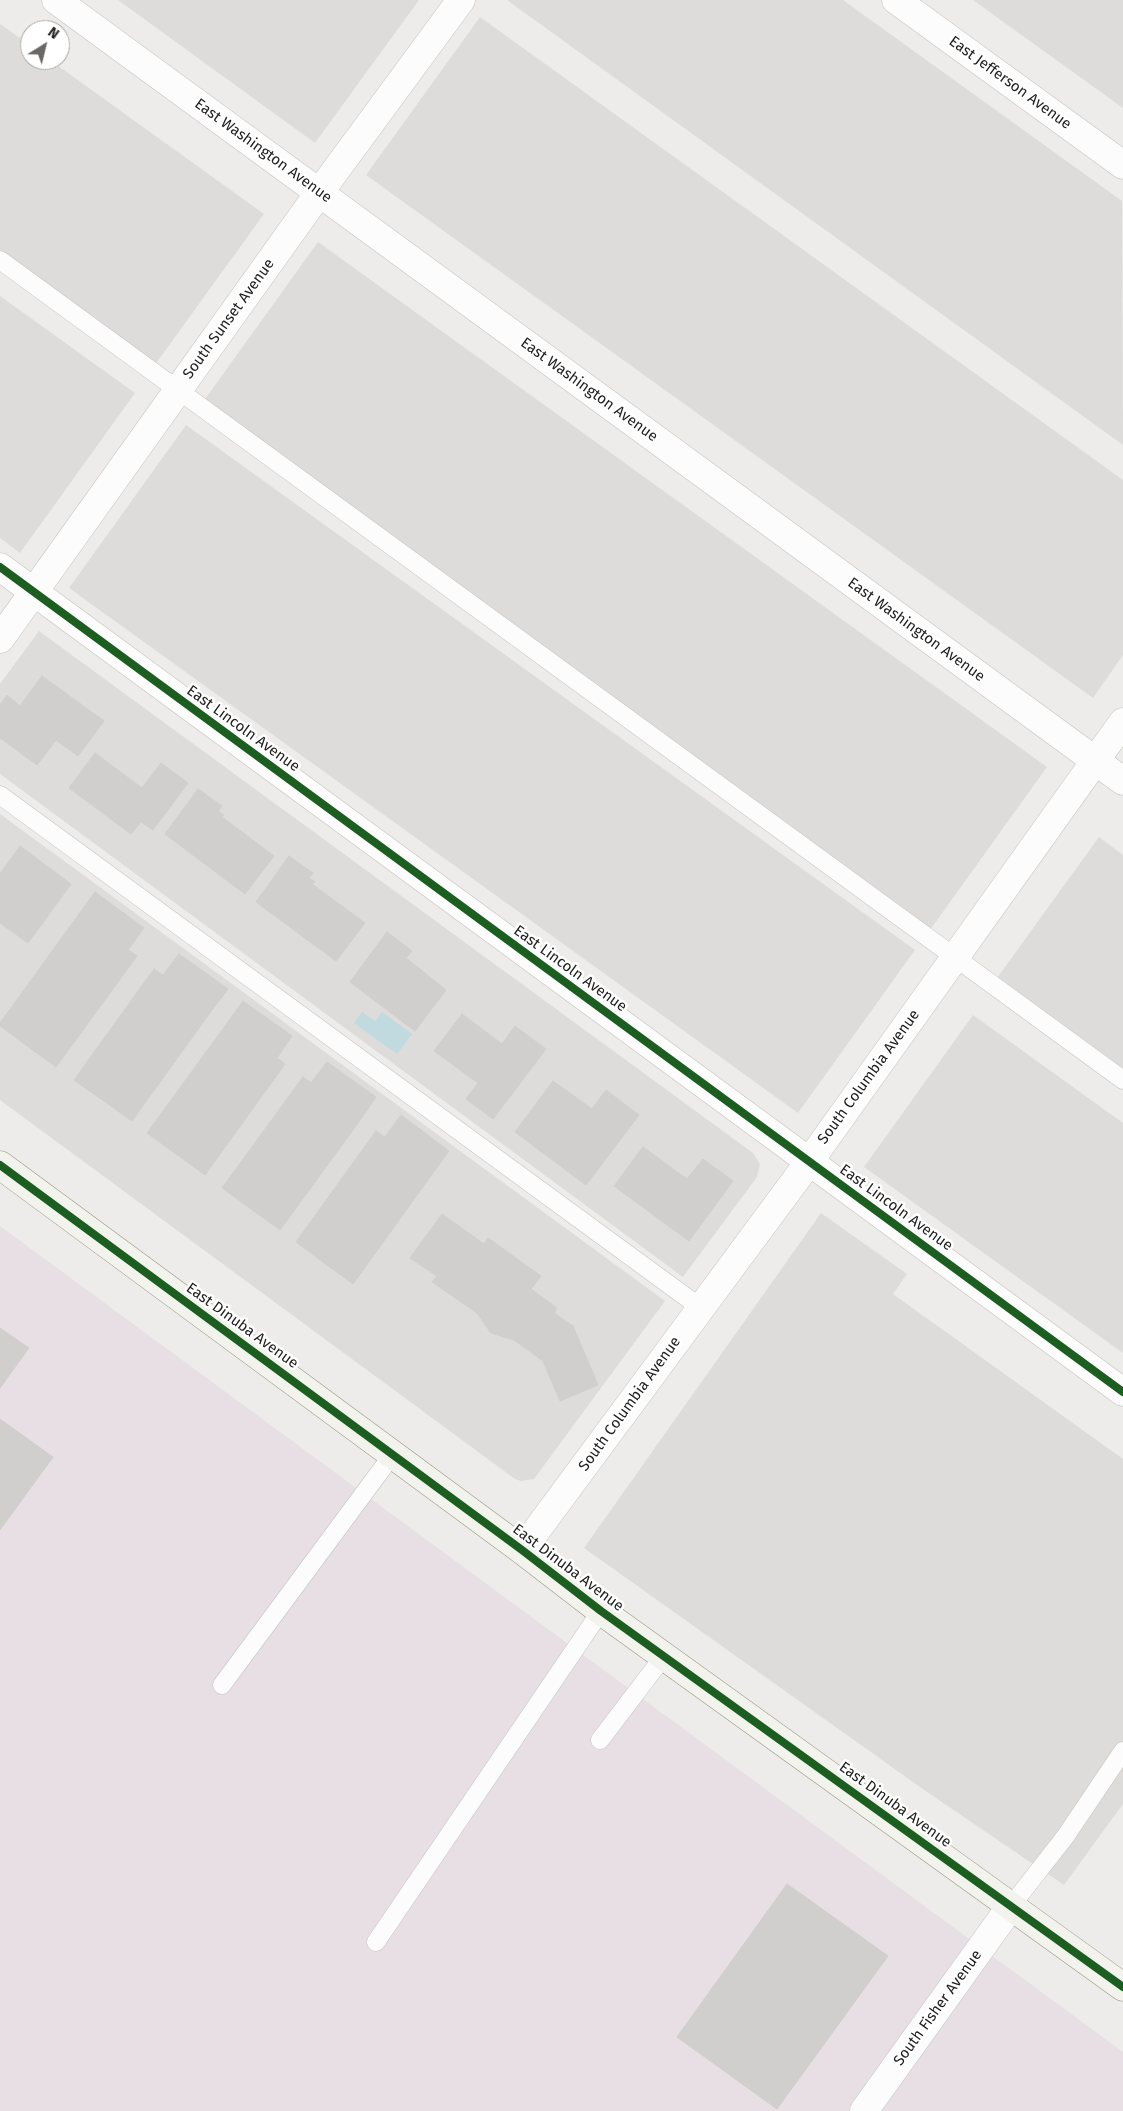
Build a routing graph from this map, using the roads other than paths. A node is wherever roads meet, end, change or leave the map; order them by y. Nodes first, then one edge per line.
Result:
1 (56, 0) edge
2 (461, 0) edge
3 (896, 0) edge
4 (1123, 165) edge
5 (319, 193) junction
6 (0, 260) edge
7 (178, 390) junction
8 (0, 567) edge
9 (34, 592) junction
10 (0, 639) edge
11 (1123, 722) edge
12 (1095, 761) junction
13 (1123, 781) edge
14 (0, 795) edge
15 (956, 956) junction
16 (1123, 1080) edge
17 (809, 1162) junction
18 (0, 1165) edge
19 (700, 1308) junction
20 (1123, 1392) edge
21 (393, 1454) junction
22 (522, 1550) junction
23 (602, 1611) junction
24 (664, 1656) junction
25 (222, 1685) dead end
26 (600, 1740) dead end
27 (1123, 1751) edge
28 (1012, 1906) junction
29 (376, 1942) dead end
30 (1123, 1987) edge
31 (864, 2111) edge

1 - 5 street, East Washington Avenue
2 - 5 street, South Sunset Avenue
3 - 4 street, East Jefferson Avenue
5 - 7 street, South Sunset Avenue
5 - 12 street, East Washington Avenue
6 - 7 lane
7 - 9 street, South Sunset Avenue
7 - 15 lane
8 - 9 street, East Lincoln Avenue
9 - 10 street, South Sunset Avenue
9 - 17 street, East Lincoln Avenue
11 - 12 street, South Columbia Avenue
12 - 13 street, East Washington Avenue
12 - 15 street, South Columbia Avenue
14 - 19 lane
15 - 16 lane
15 - 17 street, South Columbia Avenue
17 - 19 street, South Columbia Avenue
17 - 20 street, East Lincoln Avenue
18 - 21 street, East Dinuba Avenue
19 - 22 street, South Columbia Avenue
21 - 22 street, East Dinuba Avenue
21 - 25 lane
22 - 23 street, East Dinuba Avenue
23 - 24 street, East Dinuba Avenue
23 - 29 lane
24 - 26 lane
24 - 28 street, East Dinuba Avenue
27 - 28 lane
28 - 30 street, East Dinuba Avenue
28 - 31 street, South Fisher Avenue

